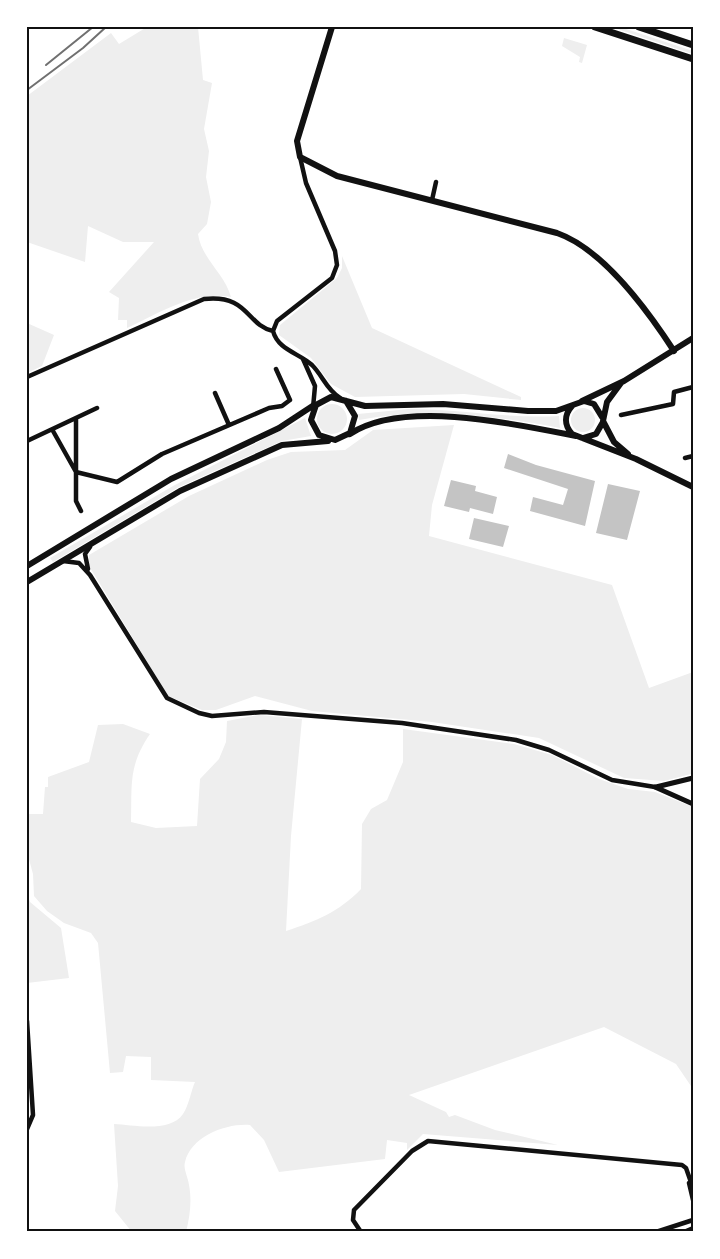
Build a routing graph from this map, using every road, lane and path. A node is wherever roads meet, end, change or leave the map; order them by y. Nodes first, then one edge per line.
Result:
1 (332, 27) edge
2 (594, 27) edge
3 (639, 27) edge
4 (667, 28) edge
5 (668, 37) junction
6 (693, 45) edge
7 (693, 60) edge
8 (300, 158) junction
9 (436, 182) dead end
10 (432, 200) junction
11 (273, 331) junction
12 (692, 340) edge
13 (674, 351) junction
14 (303, 359) junction
15 (276, 369) dead end
16 (27, 377) edge
17 (624, 381) junction
18 (693, 387) edge
19 (215, 393) dead end
20 (344, 400) junction
21 (579, 402) junction
22 (317, 403) junction
23 (572, 405) junction
24 (97, 408) dead end
25 (621, 415) dead end
26 (75, 419) junction
27 (603, 419) junction
28 (229, 425) junction
29 (53, 430) junction
30 (345, 437) junction
31 (577, 437) junction
32 (335, 440) junction
33 (27, 441) edge
34 (693, 456) edge
35 (685, 458) dead end
36 (636, 459) junction
37 (76, 472) junction
38 (693, 487) edge
39 (81, 511) dead end
40 (94, 542) junction
41 (63, 561) junction
42 (27, 566) edge
43 (90, 574) junction
44 (27, 582) edge
45 (693, 778) edge
46 (655, 787) junction
47 (693, 804) edge
48 (27, 1021) edge
49 (27, 1130) edge
50 (689, 1180) junction
51 (693, 1188) edge
52 (693, 1200) edge
53 (693, 1224) edge
54 (361, 1232) edge
55 (656, 1232) edge
56 (686, 1232) edge

1 - 8 main road
2 - 7 main road
3 - 5 main road
4 - 5 street
5 - 6 main road
8 - 10 main road
8 - 11 street
9 - 10 street
10 - 13 main road
11 - 14 street
11 - 16 street
12 - 13 main road
13 - 17 main road
14 - 20 street
14 - 22 street
15 - 28 street
17 - 21 main road
17 - 27 main road
18 - 25 street
19 - 28 street
20 - 22 main road
20 - 23 main road
20 - 30 main road
21 - 23 main road
21 - 27 main road
22 - 32 main road
22 - 42 main road
23 - 31 main road
24 - 26 street
26 - 29 street
26 - 37 street
27 - 31 main road
27 - 36 main road
28 - 37 street
29 - 33 street
29 - 37 street
30 - 31 main road
30 - 32 main road
31 - 36 main road
32 - 40 main road
34 - 35 street
36 - 38 main road
37 - 39 street
40 - 41 main road
40 - 43 street
41 - 43 street
41 - 44 main road
43 - 46 street
45 - 46 street
46 - 47 street
48 - 49 street
50 - 51 street
50 - 52 street
50 - 54 street
53 - 55 street
53 - 56 main road

